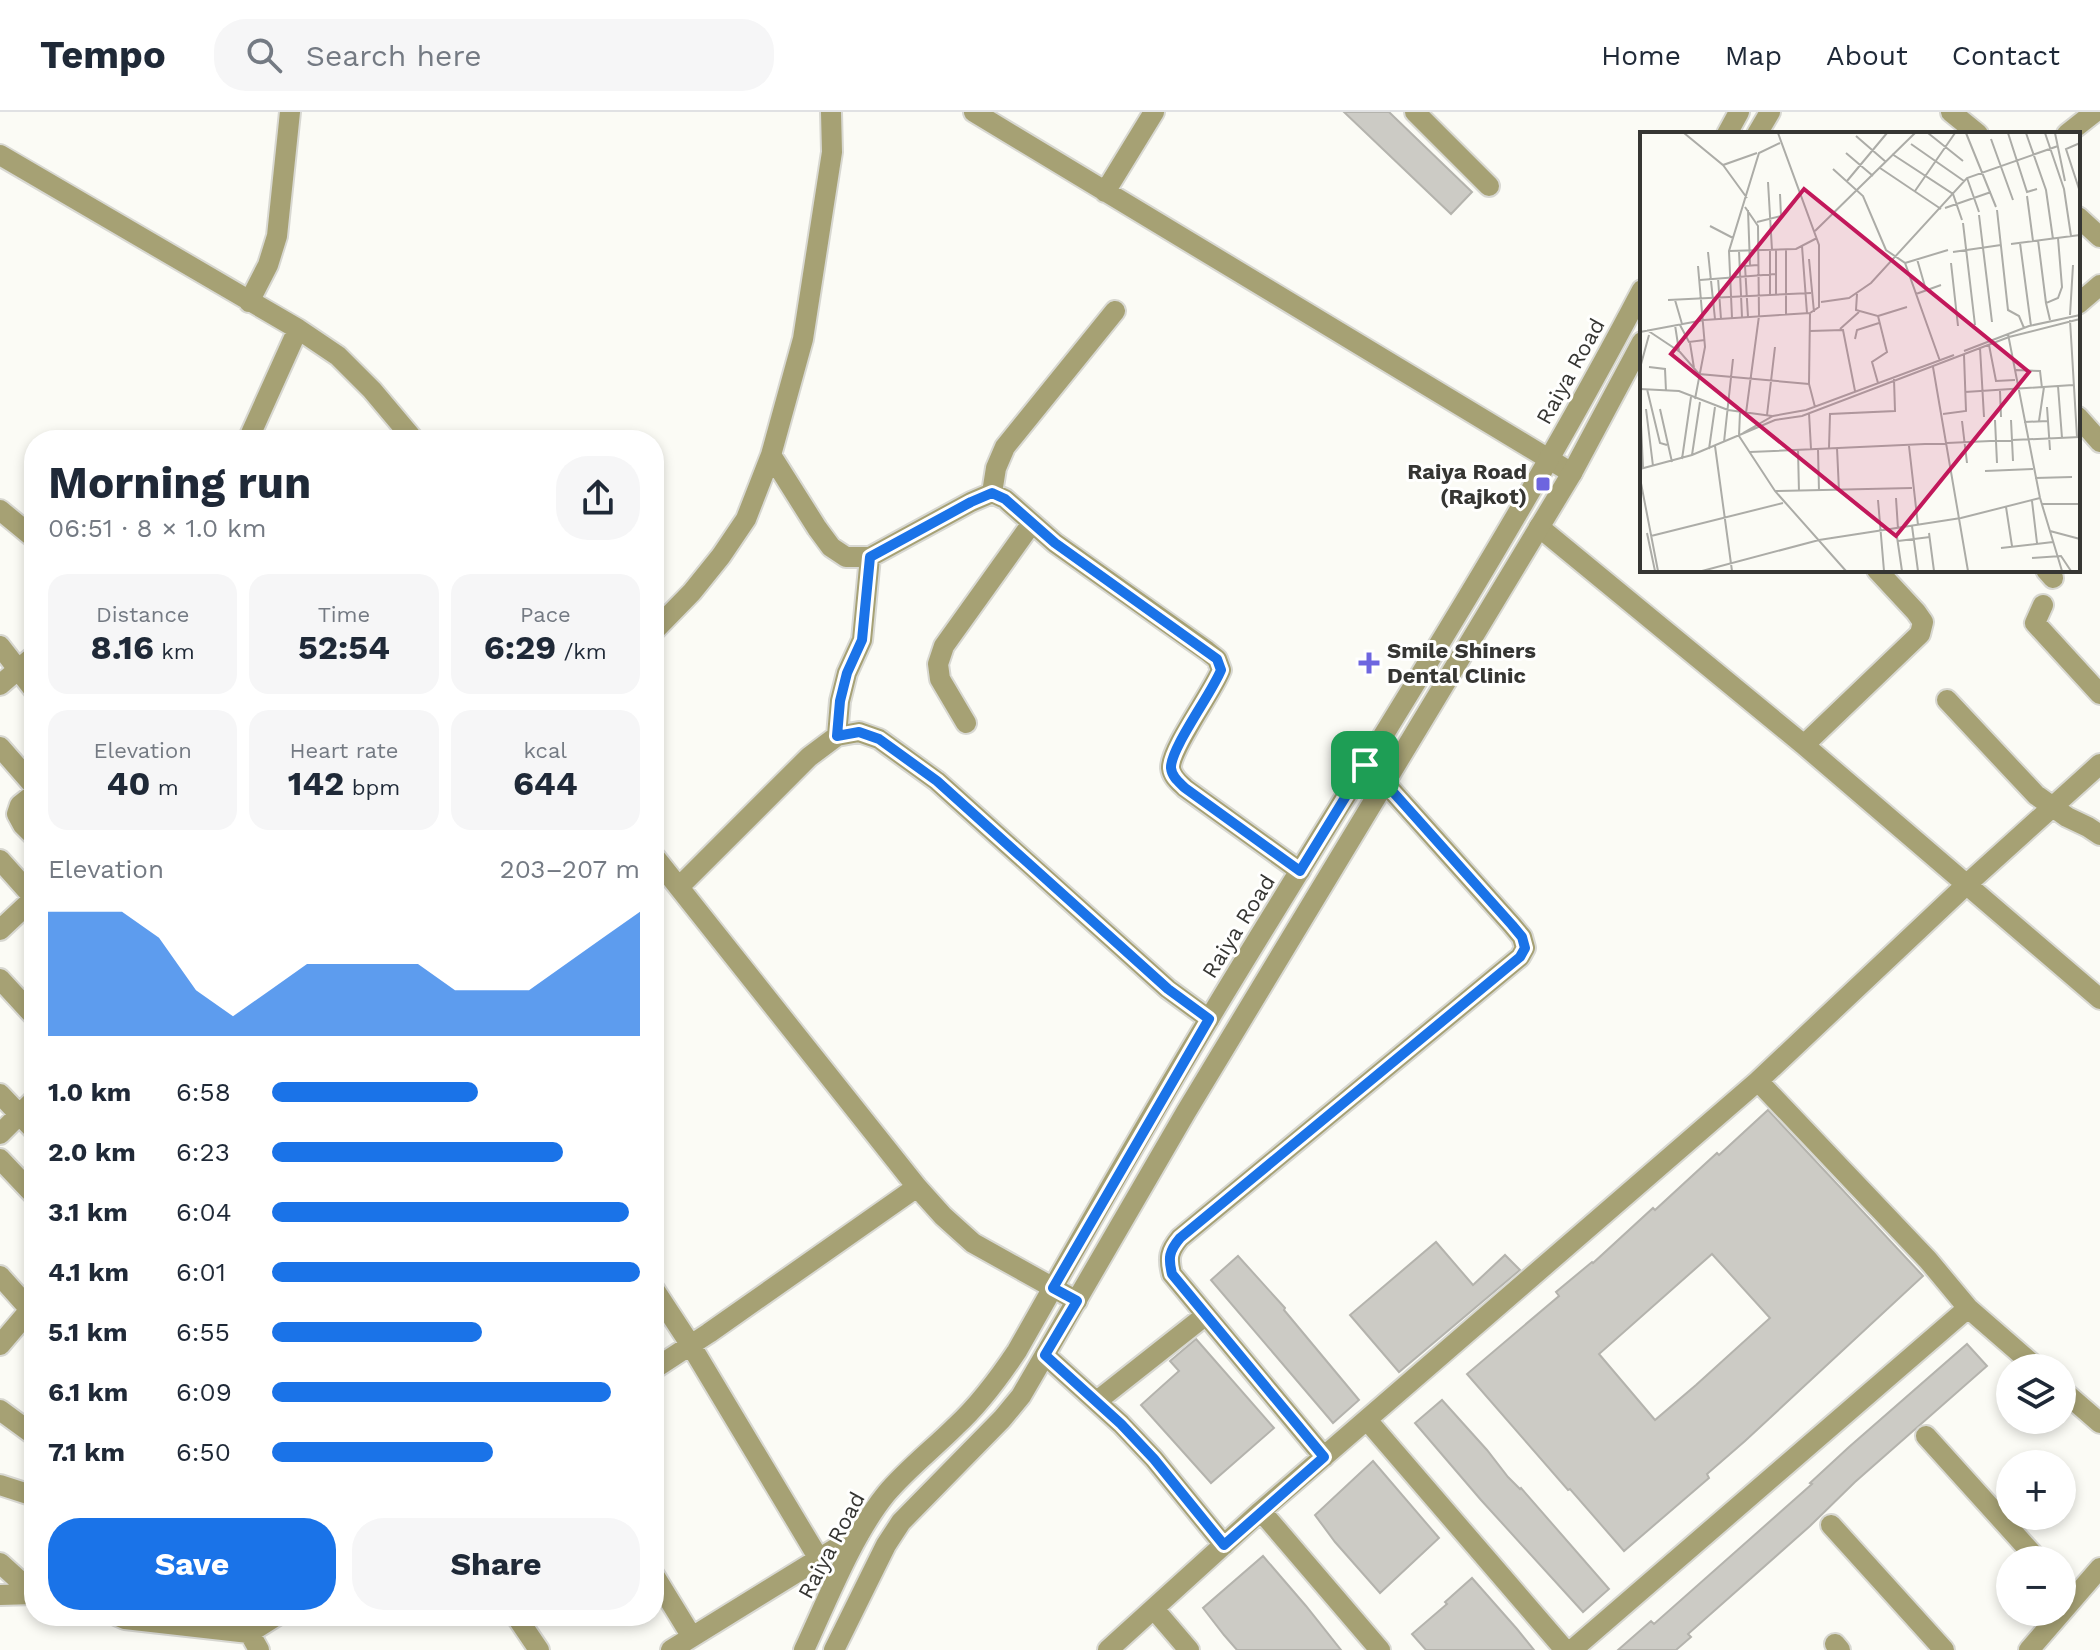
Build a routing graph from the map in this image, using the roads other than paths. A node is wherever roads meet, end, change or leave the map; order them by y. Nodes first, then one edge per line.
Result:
1 (290, 112) edge
2 (831, 112) edge
3 (974, 112) edge
4 (1415, 112) edge
5 (1739, 112) edge
6 (1770, 112) edge
7 (1951, 112) edge
8 (2095, 112) edge
9 (1145, 115) edge
10 (1728, 132) edge
11 (1758, 132) edge
12 (1976, 132) edge
13 (2070, 132) edge
14 (0, 155) edge
15 (1489, 186) dead end
16 (1105, 192) junction
17 (2080, 219) edge
18 (2100, 237) edge
19 (2100, 285) edge
20 (1640, 294) edge
21 (249, 302) junction
22 (2080, 302) edge
23 (1115, 311) dead end
24 (298, 329) junction
25 (1640, 346) edge
26 (2080, 419) edge
27 (253, 430) edge
28 (406, 430) edge
29 (2100, 442) edge
30 (771, 455) junction
31 (1548, 459) junction
32 (1572, 473) junction
33 (992, 493) junction
34 (0, 510) edge
35 (1032, 523) junction
36 (1539, 527) junction
37 (24, 530) edge
38 (870, 557) junction
39 (1879, 572) edge
40 (2043, 605) dead end
41 (664, 621) edge
42 (0, 646) edge
43 (24, 665) edge
44 (18, 670) junction
45 (24, 678) edge
46 (0, 685) edge
47 (2100, 694) edge
48 (1947, 700) dead end
49 (966, 723) dead end
50 (837, 736) junction
51 (1804, 745) junction
52 (0, 747) edge
53 (2100, 764) edge
54 (1365, 765) junction
55 (24, 775) edge
56 (1385, 783) junction
57 (24, 802) edge
58 (2052, 807) junction
59 (24, 826) edge
60 (2100, 835) edge
61 (0, 860) edge
62 (664, 868) edge
63 (1300, 871) junction
64 (1966, 885) junction
65 (24, 887) edge
66 (679, 887) junction
67 (24, 907) edge
68 (0, 930) edge
69 (0, 979) edge
70 (2100, 999) edge
71 (24, 1005) edge
72 (1209, 1019) junction
73 (1758, 1081) junction
74 (0, 1094) edge
75 (24, 1106) edge
76 (24, 1110) edge
77 (0, 1134) edge
78 (0, 1159) edge
79 (24, 1184) edge
80 (917, 1187) junction
81 (0, 1276) edge
82 (1053, 1288) junction
83 (24, 1300) edge
84 (1077, 1301) junction
85 (664, 1304) edge
86 (1968, 1308) junction
87 (1206, 1315) junction
88 (24, 1319) edge
89 (690, 1344) junction
90 (0, 1345) edge
91 (2021, 1354) edge
92 (1045, 1355) junction
93 (664, 1362) edge
94 (1097, 1401) junction
95 (2076, 1402) edge
96 (0, 1410) edge
97 (1367, 1420) junction
98 (2100, 1423) edge
99 (24, 1428) edge
100 (1926, 1436) dead end
101 (1324, 1457) junction
102 (0, 1485) edge
103 (24, 1493) edge
104 (1261, 1511) junction
105 (1831, 1525) dead end
106 (859, 1534) junction
107 (1224, 1545) junction
108 (2025, 1546) edge
109 (819, 1559) junction
110 (0, 1563) edge
111 (2100, 1568) edge
112 (24, 1586) edge
113 (2076, 1586) edge
114 (664, 1591) edge
115 (24, 1594) edge
116 (0, 1595) edge
117 (1154, 1609) junction
118 (217, 1626) edge
119 (523, 1626) edge
120 (2045, 1626) edge
121 (249, 1633) edge
122 (692, 1637) junction
123 (539, 1650) edge
124 (671, 1650) edge
125 (804, 1650) edge
126 (834, 1650) edge
127 (1108, 1650) edge
128 (1189, 1650) edge
129 (1380, 1650) edge
130 (1565, 1650) edge
131 (1572, 1650) edge
132 (1944, 1650) edge
133 (2029, 1650) edge

1 - 21 street
2 - 30 street
3 - 16 street
4 - 15 street
5 - 10 street
6 - 11 street
7 - 12 street
8 - 13 street
9 - 16 street
14 - 21 street
16 - 31 street
17 - 18 street
19 - 22 street
20 - 31 street, Raiya Road
21 - 24 street
23 - 33 street
24 - 27 street
24 - 28 street
25 - 32 street
26 - 29 street
30 - 38 street
30 - 41 street
31 - 32 street
31 - 54 street, Raiya Road
32 - 36 street
33 - 35 street
33 - 38 street
34 - 37 street
35 - 49 street
35 - 63 street
36 - 51 street
36 - 56 street
38 - 50 street
39 - 51 street
40 - 47 street
42 - 44 street
43 - 44 street
44 - 45 street
44 - 46 street
48 - 58 street
50 - 66 street
50 - 72 street
51 - 64 street
52 - 55 street
53 - 58 street
54 - 56 street
54 - 63 street, Raiya Road
56 - 84 street
56 - 87 street
57 - 59 street
58 - 60 street
58 - 64 street
61 - 65 street
62 - 66 street
63 - 72 street, Raiya Road
64 - 70 street
64 - 73 street
66 - 80 street
67 - 68 street
69 - 71 street
72 - 82 street, Raiya Road
73 - 86 street
73 - 97 street
74 - 75 street
76 - 77 street
78 - 79 street
80 - 82 street
80 - 89 street
81 - 83 street
82 - 84 street
82 - 106 street, Raiya Road
84 - 92 street
85 - 89 street
86 - 91 street
86 - 131 street
87 - 94 street
87 - 101 street
88 - 90 street
89 - 93 street
89 - 109 street
92 - 94 street
92 - 126 street
94 - 107 street
95 - 98 street
96 - 99 street
97 - 101 street
97 - 130 street
100 - 108 street
101 - 104 street
102 - 103 street
104 - 107 street
104 - 129 street
105 - 132 street
106 - 109 street
106 - 125 street, Raiya Road
107 - 117 street
109 - 122 street
110 - 112 street
111 - 113 street
114 - 122 street
115 - 116 street
117 - 127 street
117 - 128 street
118 - 121 street
119 - 123 street
120 - 133 street
122 - 124 street

